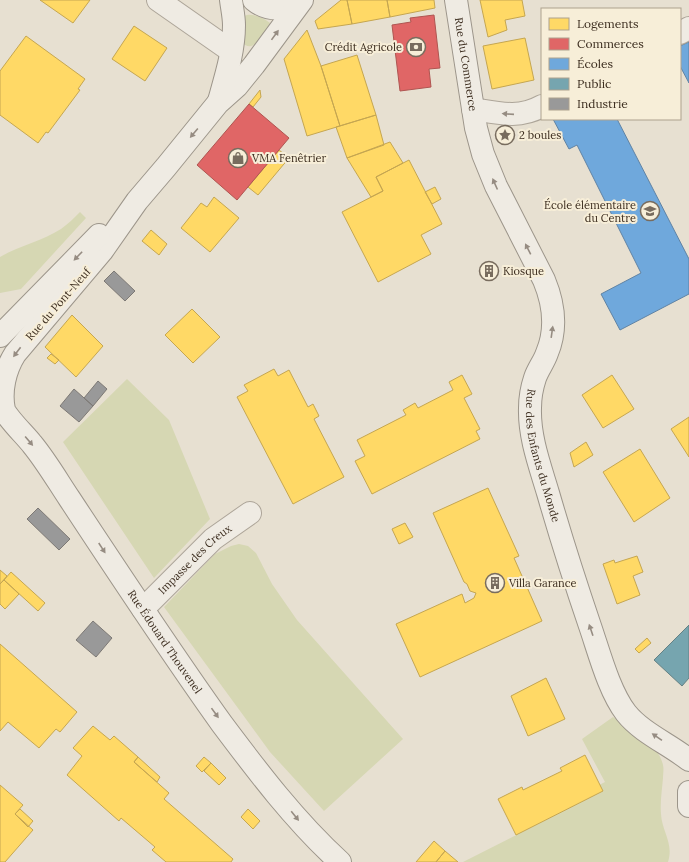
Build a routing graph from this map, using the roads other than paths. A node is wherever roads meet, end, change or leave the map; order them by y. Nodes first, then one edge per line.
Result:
1 (158, 0) edge
2 (231, 0) edge
3 (254, 0) edge
4 (456, 0) edge
5 (299, 3) edge
6 (231, 51) junction
7 (218, 103) junction
8 (541, 107) edge
9 (475, 118) junction
10 (138, 201) junction
11 (0, 336) edge
12 (2, 410) edge
13 (250, 514) dead end
14 (143, 609) junction
15 (689, 760) edge
16 (689, 792) edge
17 (689, 806) edge
18 (340, 862) edge

1 - 6 street
2 - 6 street
3 - 5 street
4 - 9 street, Rue du Commerce
7 -> 5 street, Rue du Pont-Neuf
6 - 7 street
7 -> 10 street, Rue du Pont-Neuf
8 -> 9 street
15 -> 9 street, Rue des Enfants du Monde
10 -> 11 street, Rue du Pont-Neuf
10 -> 12 street, Rue du Pont-Neuf
12 -> 14 street, Rue Édouard Thouvenel
13 - 14 street, Impasse des Creux
14 -> 18 street, Rue Édouard Thouvenel
16 - 17 street

